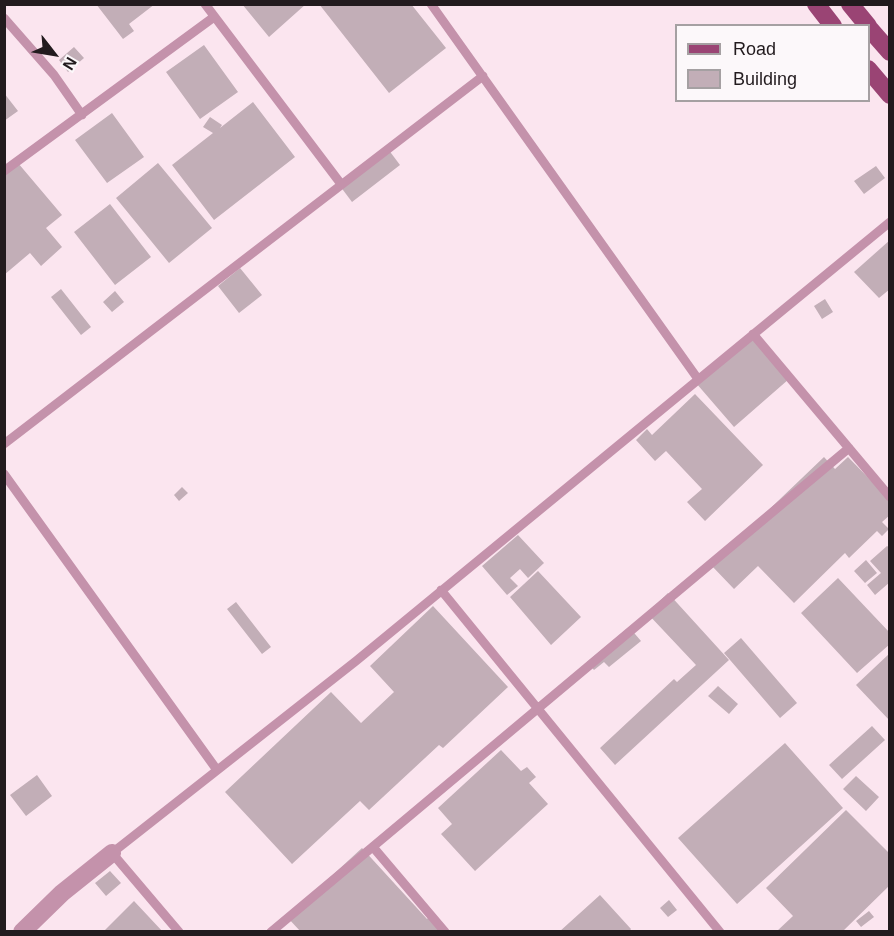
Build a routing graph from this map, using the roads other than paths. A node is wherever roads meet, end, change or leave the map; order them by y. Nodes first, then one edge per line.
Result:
1 (205, 4) edge
2 (431, 4) edge
3 (816, 4) edge
4 (850, 4) edge
5 (214, 17) junction
6 (4, 18) edge
7 (831, 24) edge
8 (866, 24) edge
9 (870, 28) edge
10 (890, 52) edge
11 (870, 71) edge
12 (483, 76) junction
13 (890, 95) edge
14 (82, 115) junction
15 (4, 171) edge
16 (341, 184) junction
17 (890, 222) edge
18 (753, 334) junction
19 (698, 380) junction
20 (4, 444) edge
21 (849, 448) junction
22 (4, 474) edge
23 (890, 497) edge
24 (441, 590) junction
25 (538, 709) junction
26 (217, 770) junction
27 (373, 847) junction
28 (112, 853) junction
29 (21, 932) edge
30 (179, 932) edge
31 (271, 932) edge
32 (444, 932) edge
33 (720, 932) edge

1 - 5 lane
2 - 12 lane
3 - 7 main road
4 - 8 main road
5 - 14 lane
5 - 16 lane
6 - 14 lane
9 - 10 main road
11 - 13 main road
12 - 16 lane
12 - 19 lane
14 - 15 lane
16 - 20 lane
17 - 18 lane
18 - 19 lane
18 - 21 lane
19 - 24 lane
21 - 23 lane
21 - 25 lane
22 - 26 lane
24 - 25 lane
24 - 26 lane
25 - 27 lane
25 - 33 lane
26 - 28 lane
27 - 31 lane
27 - 32 lane
28 - 29 street
28 - 30 lane

